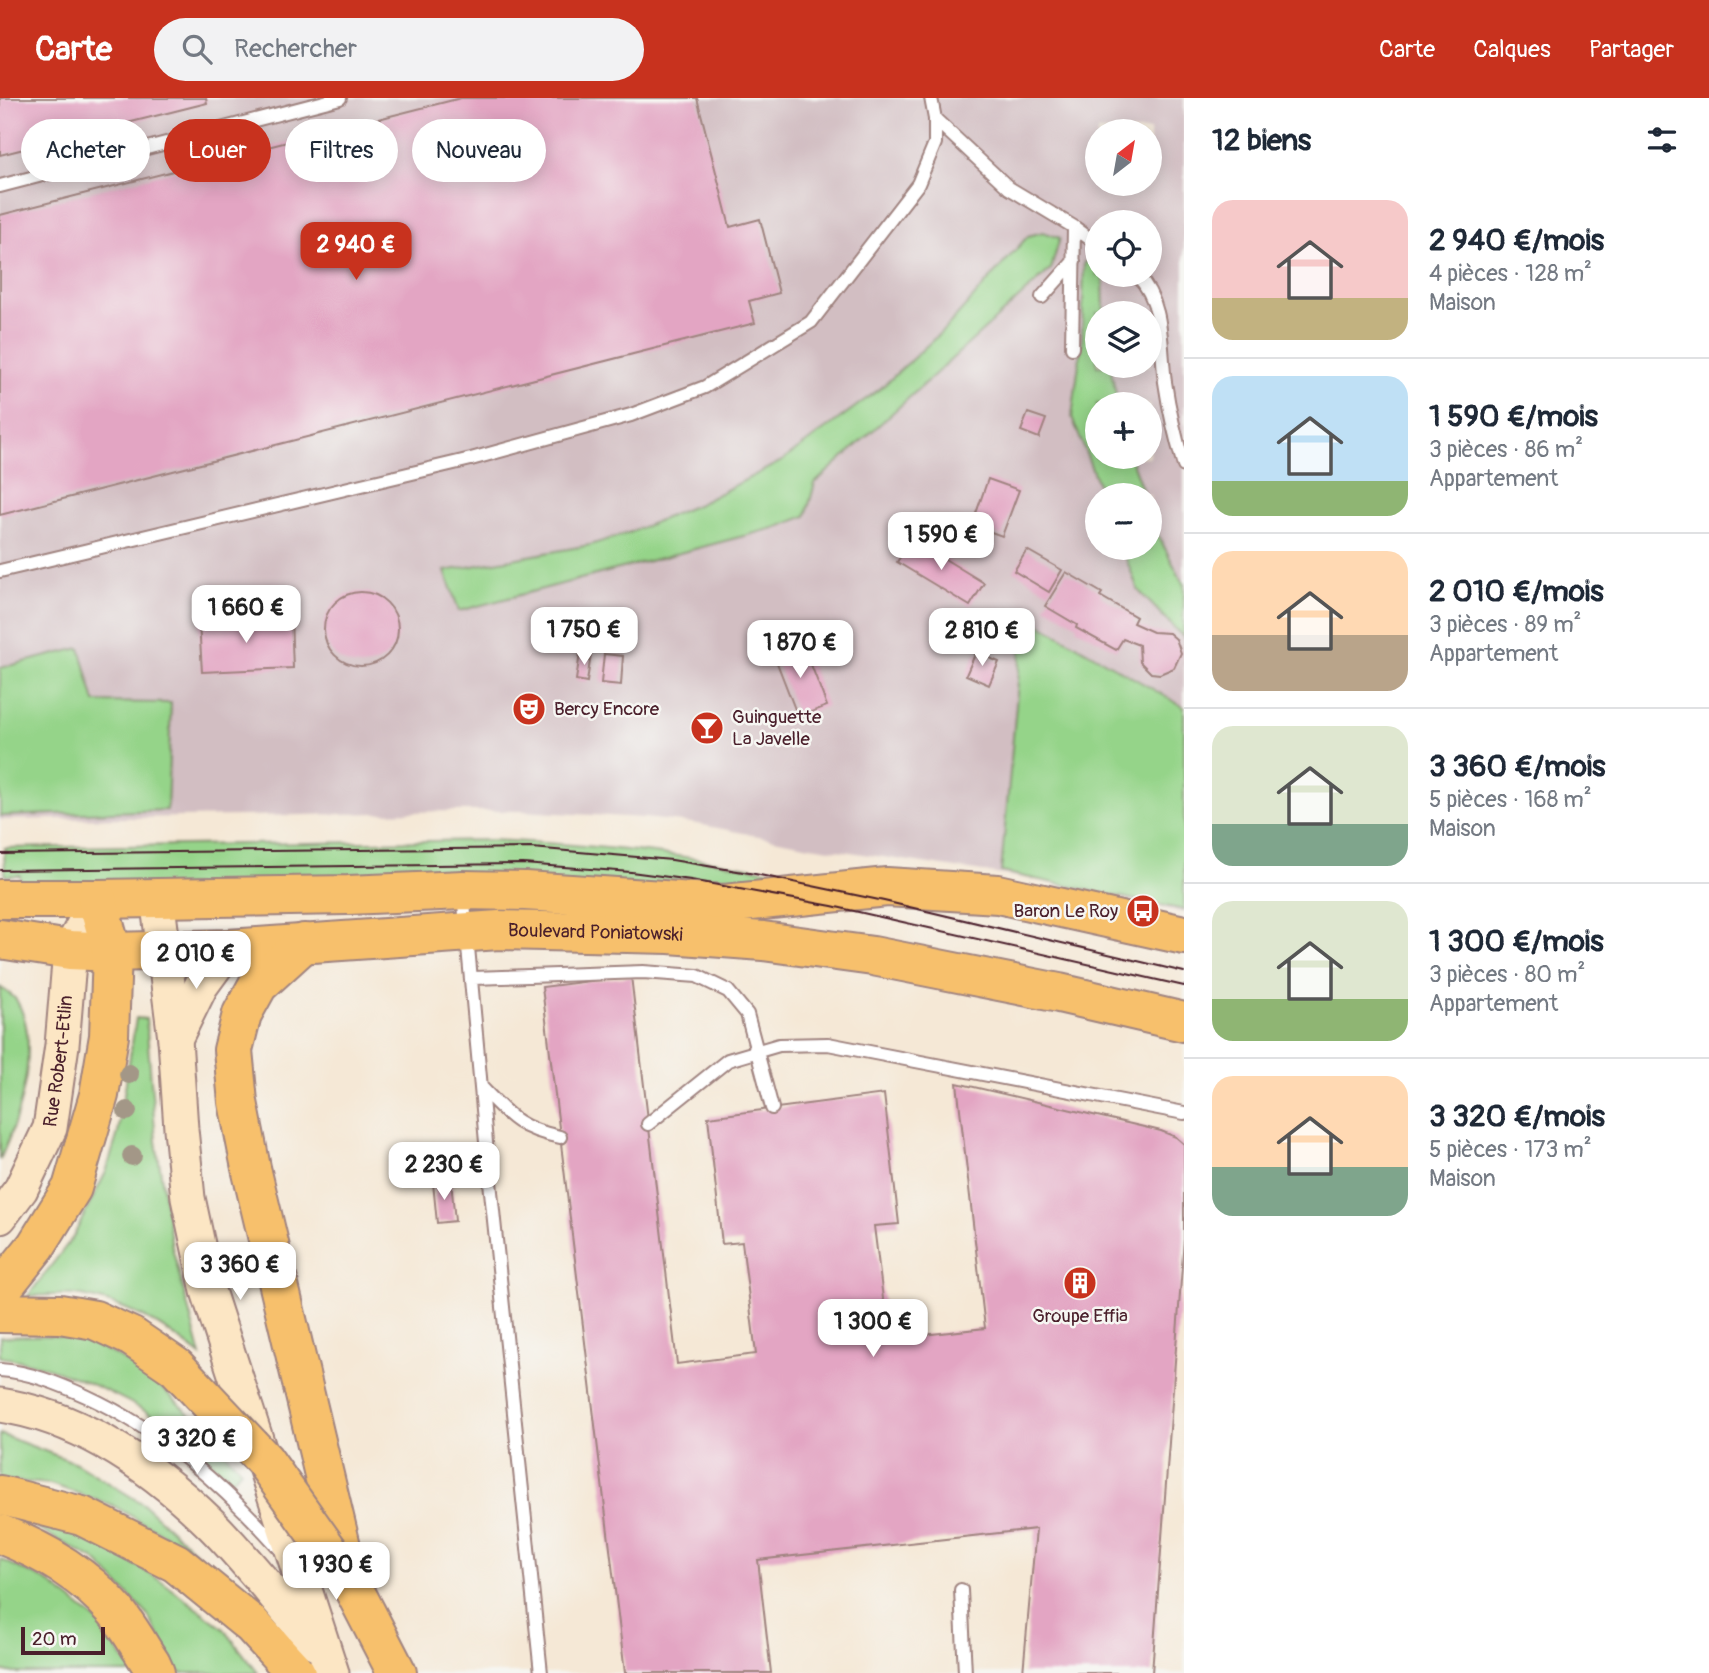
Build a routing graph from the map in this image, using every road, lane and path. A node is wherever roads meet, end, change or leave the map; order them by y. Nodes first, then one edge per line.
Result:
1 (340, 98) edge
2 (931, 98) edge
3 (935, 119) junction
4 (0, 186) edge
5 (1074, 227) junction
6 (1085, 235) edge
7 (1074, 261) junction
8 (1146, 287) edge
9 (1042, 297) dead end
10 (1072, 348) dead end
11 (1184, 464) edge
12 (0, 571) edge
13 (463, 890) junction
14 (157, 897) junction
15 (0, 899) edge
16 (97, 899) junction
17 (467, 932) junction
18 (1184, 935) edge
19 (0, 939) edge
20 (304, 943) junction
21 (228, 949) junction
22 (70, 950) junction
23 (164, 951) junction
24 (112, 953) junction
25 (473, 978) junction
26 (1184, 1022) edge
27 (175, 1039) junction
28 (481, 1087) junction
29 (772, 1108) dead end
30 (1184, 1113) edge
31 (648, 1124) dead end
32 (560, 1137) dead end
33 (0, 1217) edge
34 (0, 1291) edge
35 (0, 1314) edge
36 (0, 1370) edge
37 (0, 1405) edge
38 (0, 1495) edge
39 (0, 1534) edge
40 (296, 1566) junction
41 (349, 1580) junction
42 (961, 1590) dead end
43 (318, 1667) edge
44 (155, 1673) edge
45 (397, 1673) edge
46 (541, 1673) edge
47 (965, 1673) edge

1 - 4 lane
2 - 3 lane
3 - 5 lane
3 - 12 lane
5 - 6 lane
5 - 7 lane
7 - 9 lane
7 - 10 lane
8 - 11 lane
13 - 14 main road, Boulevard Poniatowski
13 - 17 lane
13 - 18 main road, Boulevard Poniatowski
14 - 16 main road, Boulevard Poniatowski
14 - 23 main road
15 - 16 main road, Boulevard Poniatowski
16 - 22 main road, Rue Robert-Etlin
16 - 24 main road
17 - 20 main road, Boulevard Poniatowski
17 - 25 lane
17 - 26 main road, Boulevard Poniatowski
19 - 22 main road, Boulevard Poniatowski
20 - 21 main road, Boulevard Poniatowski
20 - 41 main road
21 - 23 main road, Boulevard Poniatowski
21 - 27 main road
22 - 24 main road, Boulevard Poniatowski
22 - 33 main road, Rue Robert-Etlin
23 - 24 main road, Boulevard Poniatowski
23 - 27 main road
24 - 34 main road
25 - 28 lane
25 - 29 lane
27 - 40 main road
28 - 32 lane
28 - 46 lane
30 - 31 lane
35 - 41 main road, bridge
36 - 40 lane
37 - 43 main road
38 - 43 main road
39 - 44 main road
40 - 43 main road
41 - 45 main road
42 - 47 lane

